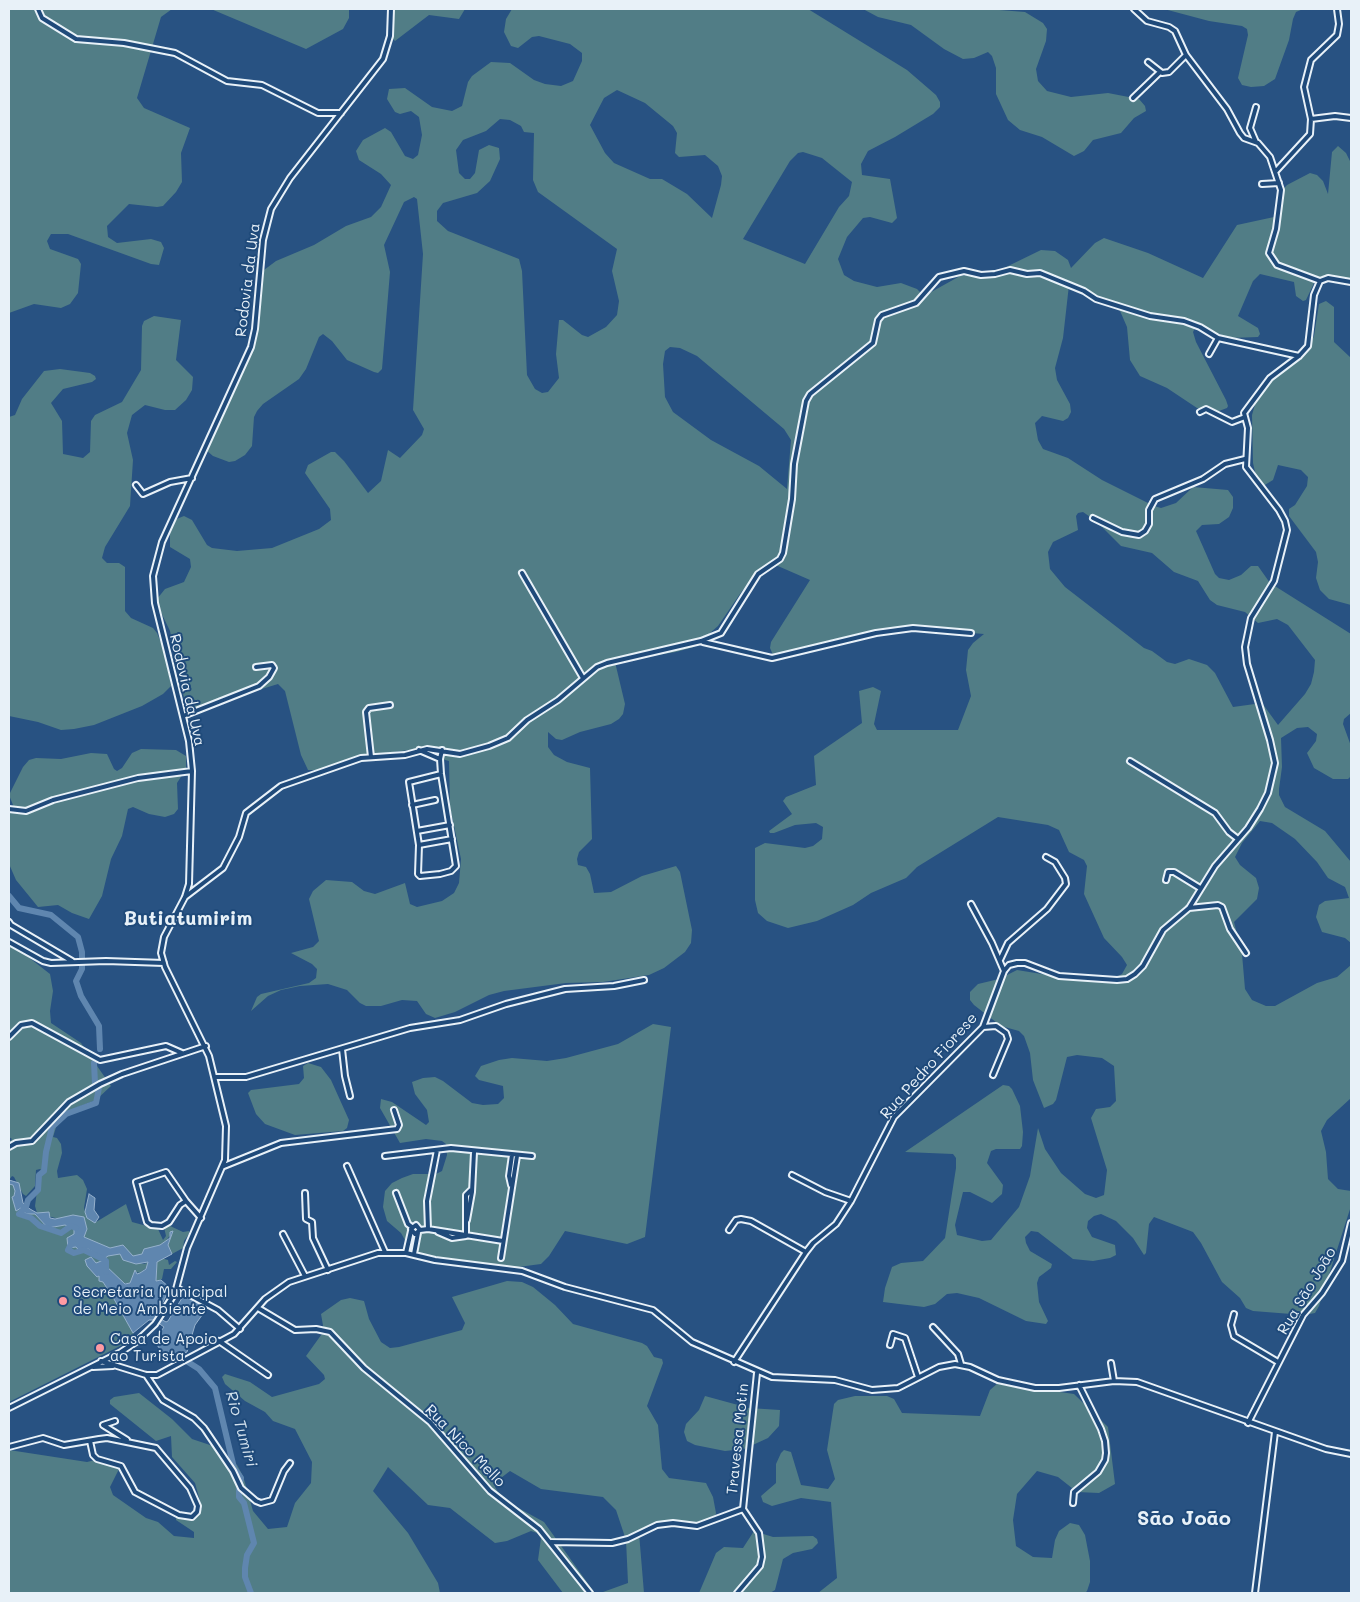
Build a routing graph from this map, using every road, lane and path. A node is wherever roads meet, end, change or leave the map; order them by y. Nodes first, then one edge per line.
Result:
1 (38, 9) edge
2 (391, 9) edge
3 (1134, 9) edge
4 (1336, 9) edge
5 (1186, 55) junction
6 (1148, 62) dead end
7 (1160, 72) junction
8 (1133, 98) dead end
9 (1256, 107) dead end
10 (341, 113) junction
11 (1351, 118) edge
12 (1311, 119) junction
13 (1250, 128) junction
14 (1244, 138) junction
15 (1258, 143) junction
16 (1276, 171) junction
17 (1279, 183) junction
18 (1262, 184) dead end
19 (1320, 282) junction
20 (1351, 282) edge
21 (1218, 338) junction
22 (1209, 354) dead end
23 (1299, 356) junction
24 (1200, 412) dead end
25 (1245, 417) junction
26 (1245, 459) junction
27 (192, 478) junction
28 (136, 485) dead end
29 (1093, 518) dead end
30 (522, 574) dead end
31 (971, 633) dead end
32 (701, 641) junction
33 (256, 667) dead end
34 (583, 678) junction
35 (390, 705) dead end
36 (183, 716) junction
37 (419, 750) junction
38 (442, 750) junction
39 (371, 757) junction
40 (440, 759) junction
41 (1130, 761) dead end
42 (192, 772) junction
43 (441, 774) junction
44 (435, 800) dead end
45 (412, 805) junction
46 (9, 809) edge
47 (450, 824) junction
48 (416, 831) junction
49 (452, 839) junction
50 (1238, 839) junction
51 (419, 845) junction
52 (1046, 857) dead end
53 (1166, 880) dead end
54 (1200, 888) junction
55 (185, 897) junction
56 (971, 904) dead end
57 (1189, 908) junction
58 (9, 920) edge
59 (9, 942) edge
60 (1246, 953) dead end
61 (1000, 960) junction
62 (73, 962) junction
63 (164, 963) junction
64 (1004, 971) junction
65 (644, 980) dead end
66 (983, 1027) junction
67 (9, 1037) edge
68 (206, 1046) junction
69 (342, 1049) junction
70 (182, 1054) junction
71 (993, 1075) dead end
72 (215, 1077) junction
73 (350, 1096) dead end
74 (394, 1110) dead end
75 (9, 1147) edge
76 (437, 1150) junction
77 (474, 1152) junction
78 (512, 1155) junction
79 (385, 1156) dead end
80 (517, 1156) junction
81 (532, 1156) dead end
82 (224, 1166) junction
83 (346, 1166) dead end
84 (792, 1175) dead end
85 (512, 1184) junction
86 (305, 1193) dead end
87 (396, 1193) dead end
88 (186, 1202) junction
89 (851, 1202) junction
90 (201, 1218) junction
91 (1351, 1223) edge
92 (412, 1229) junction
93 (428, 1229) junction
94 (729, 1230) dead end
95 (419, 1231) junction
96 (282, 1234) dead end
97 (466, 1236) junction
98 (503, 1241) junction
99 (408, 1244) junction
100 (416, 1245) junction
101 (385, 1252) junction
102 (806, 1252) junction
103 (406, 1253) junction
104 (414, 1254) junction
105 (501, 1258) dead end
106 (328, 1270) junction
107 (305, 1276) junction
108 (177, 1288) junction
109 (258, 1308) junction
110 (1234, 1314) dead end
111 (933, 1327) dead end
112 (240, 1330) junction
113 (219, 1341) junction
114 (890, 1345) dead end
115 (101, 1361) junction
116 (734, 1362) junction
117 (1278, 1362) junction
118 (1111, 1363) dead end
119 (961, 1364) junction
120 (91, 1367) junction
121 (118, 1367) junction
122 (757, 1373) junction
123 (146, 1375) junction
124 (268, 1376) dead end
125 (918, 1377) junction
126 (1114, 1381) junction
127 (1079, 1385) junction
128 (9, 1408) edge
129 (115, 1421) dead end
130 (1248, 1423) junction
131 (1275, 1432) junction
132 (90, 1441) junction
133 (128, 1441) junction
134 (9, 1447) edge
135 (1351, 1454) edge
136 (290, 1464) dead end
137 (1073, 1502) dead end
138 (743, 1509) junction
139 (551, 1542) junction
140 (590, 1593) edge
141 (737, 1593) edge
142 (1255, 1593) edge

1 - 10 street
2 - 10 street, Rodovia da Uva
3 - 5 street
4 - 12 street
5 - 7 street
5 - 14 street
6 - 7 street
7 - 8 street
9 - 13 street
10 - 27 street, Rodovia da Uva
11 - 12 street
12 - 16 street
13 - 14 street
13 - 15 street
14 - 15 street
15 - 16 street
16 - 17 street
17 - 18 street
17 - 19 street
19 - 20 street
19 - 23 street
21 - 22 street
21 - 23 street
21 - 32 street
23 - 25 street
24 - 25 street
25 - 26 street
26 - 29 street
26 - 50 street
27 - 28 street
27 - 36 street, Rodovia da Uva
30 - 34 street
31 - 32 street
32 - 34 street
33 - 36 street
34 - 38 street
35 - 39 street
36 - 42 street, Rodovia da Uva
37 - 38 street
37 - 39 street
37 - 40 street
38 - 40 street
39 - 55 street
40 - 43 street
41 - 50 street
42 - 46 street
42 - 55 street, Rodovia da Uva
43 - 45 street
43 - 47 street
44 - 45 street
45 - 48 street
47 - 48 street
47 - 49 street
48 - 51 street
49 - 51 street
49 - 51 street
50 - 54 street
52 - 61 street
53 - 54 street
54 - 57 street
55 - 63 street, Rodovia da Uva
56 - 61 street
57 - 60 street
57 - 64 street
58 - 62 street
59 - 62 street
61 - 64 street
62 - 63 street
63 - 68 street, Rodovia da Uva
64 - 66 street, Rua Pedro Fiorese
65 - 69 street
66 - 71 street
66 - 89 street, Rua Pedro Fiorese
67 - 70 street
68 - 70 street
68 - 72 street, Rodovia da Uva
69 - 72 street
69 - 73 street
70 - 75 street
72 - 82 street, Rodovia da Uva
74 - 82 street
76 - 77 street
76 - 79 street
76 - 93 street
77 - 78 street
77 - 97 street
78 - 80 street
78 - 85 street
80 - 81 street
80 - 85 street
82 - 90 street, Rodovia da Uva
83 - 101 street
84 - 89 street
85 - 98 street
86 - 106 street
87 - 92 street
88 - 88 street
88 - 90 street
89 - 102 street, Rua Pedro Fiorese
90 - 108 street, Rodovia da Uva
91 - 117 street, Rua São João
92 - 95 street
92 - 95 street
92 - 99 street
93 - 95 street
93 - 97 street
94 - 102 street
95 - 100 street
96 - 107 street
97 - 98 street
98 - 105 street
99 - 100 street
99 - 103 street
100 - 104 street
101 - 103 street
101 - 106 street
102 - 116 street, Rua Pedro Fiorese
103 - 104 street
104 - 116 street
106 - 107 street
107 - 109 street
108 - 112 street
108 - 115 street, Rodovia da Uva
109 - 112 street
109 - 139 street, Rua Nico Mello
110 - 117 street
111 - 119 street
112 - 113 street
113 - 123 street
113 - 124 street
114 - 125 street
115 - 120 street, Rodovia da Uva
115 - 121 street
116 - 122 street
117 - 130 street, Rua São João
118 - 126 street
119 - 125 street
119 - 127 street
120 - 121 street
120 - 128 street, Rodovia da Uva
121 - 123 street
122 - 125 street
122 - 138 street, Travessa Motin
123 - 136 street
126 - 127 street
126 - 130 street
127 - 137 street
129 - 133 street
130 - 131 street
131 - 135 street
131 - 142 street
132 - 133 street
132 - 133 street
132 - 134 street
138 - 139 street
138 - 141 street
139 - 140 street, Rua Nico Mello

